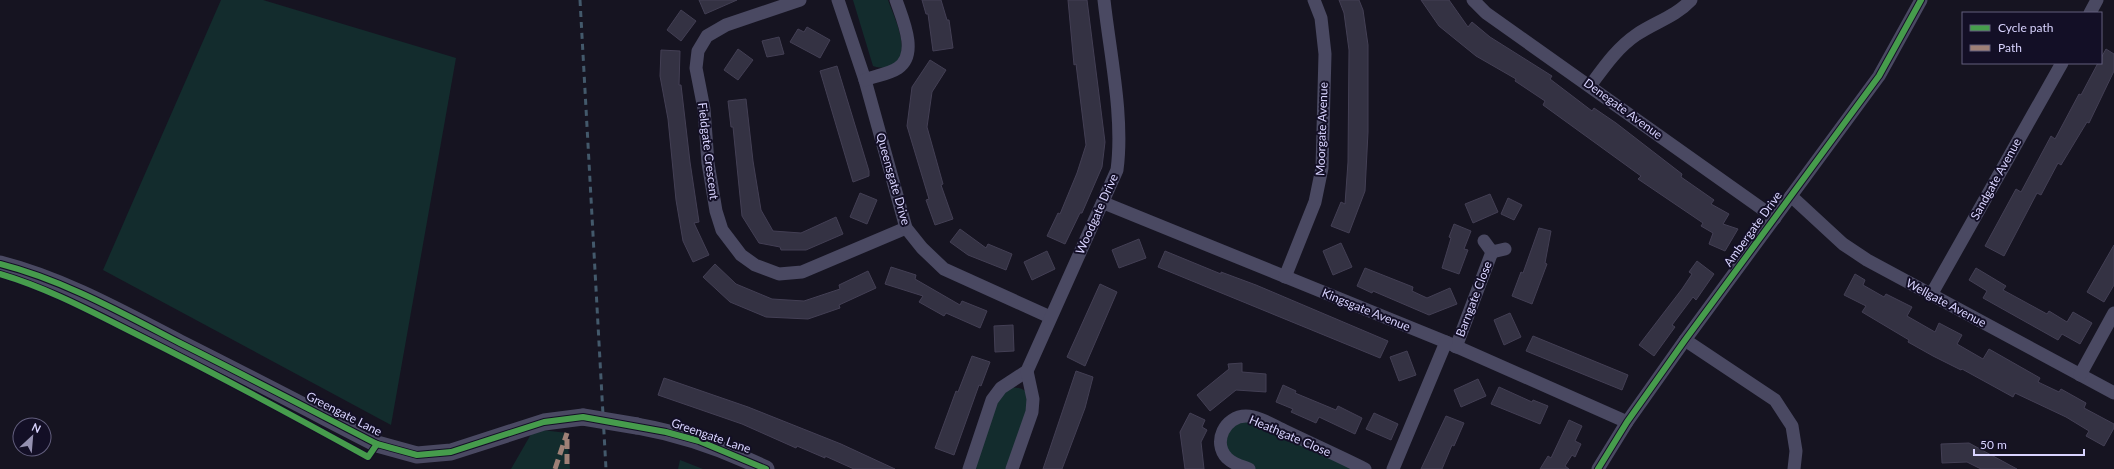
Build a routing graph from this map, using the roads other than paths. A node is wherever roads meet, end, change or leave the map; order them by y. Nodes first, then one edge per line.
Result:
1 (800, 0) edge
2 (838, 0) edge
3 (896, 0) edge
4 (1104, 0) edge
5 (1314, 0) edge
6 (1473, 0) edge
7 (1691, 0) edge
8 (1920, 0) edge
9 (2097, 0) edge
10 (2091, 12) edge
11 (2061, 64) edge
12 (865, 80) junction
13 (1590, 86) junction
14 (1791, 196) junction
15 (1104, 203) junction
16 (1775, 218) junction
17 (906, 228) junction
18 (1484, 241) dead end
19 (0, 264) edge
20 (1285, 277) junction
21 (1931, 295) junction
22 (2114, 313) edge
23 (1050, 317) junction
24 (1685, 340) junction
25 (1451, 344) junction
26 (1027, 371) junction
27 (2080, 375) junction
28 (2114, 393) edge
29 (1627, 422) junction
30 (766, 469) edge
31 (969, 469) edge
32 (1012, 469) edge
33 (1248, 469) edge
34 (1365, 469) edge
35 (1393, 469) edge
36 (1598, 469) edge
37 (1794, 469) edge

1 - 17 street, Fieldgate Crescent
2 - 12 street, Queensgate Drive
3 - 12 street
4 - 15 street, Woodgate Drive
5 - 20 street, Moorgate Avenue
6 - 13 street, Denegate Avenue
7 - 13 street
8 - 14 street, Ambergate Drive
9 - 10 street
11 - 21 street, Sandgate Avenue
12 - 17 street, Queensgate Drive
13 - 16 street, Denegate Avenue
14 - 16 street, Ambergate Drive
14 - 21 street, Wellgate Avenue
15 - 20 street, Kingsgate Avenue
15 - 23 street, Woodgate Drive
16 - 24 street, Ambergate Drive
17 - 23 street, Queensgate Drive
18 - 25 street, Barngate Close
19 - 30 street, Greengate Lane, bridge
20 - 25 street, Kingsgate Avenue
21 - 27 street, Wellgate Avenue
22 - 27 street
23 - 26 street, Woodgate Drive
24 - 29 street, Ambergate Drive
24 - 37 street
25 - 29 street, Kingsgate Avenue
25 - 35 street
26 - 31 street
26 - 32 street
27 - 28 street, Wellgate Avenue
29 - 36 street, Ambergate Drive
33 - 34 street, Heathgate Close

